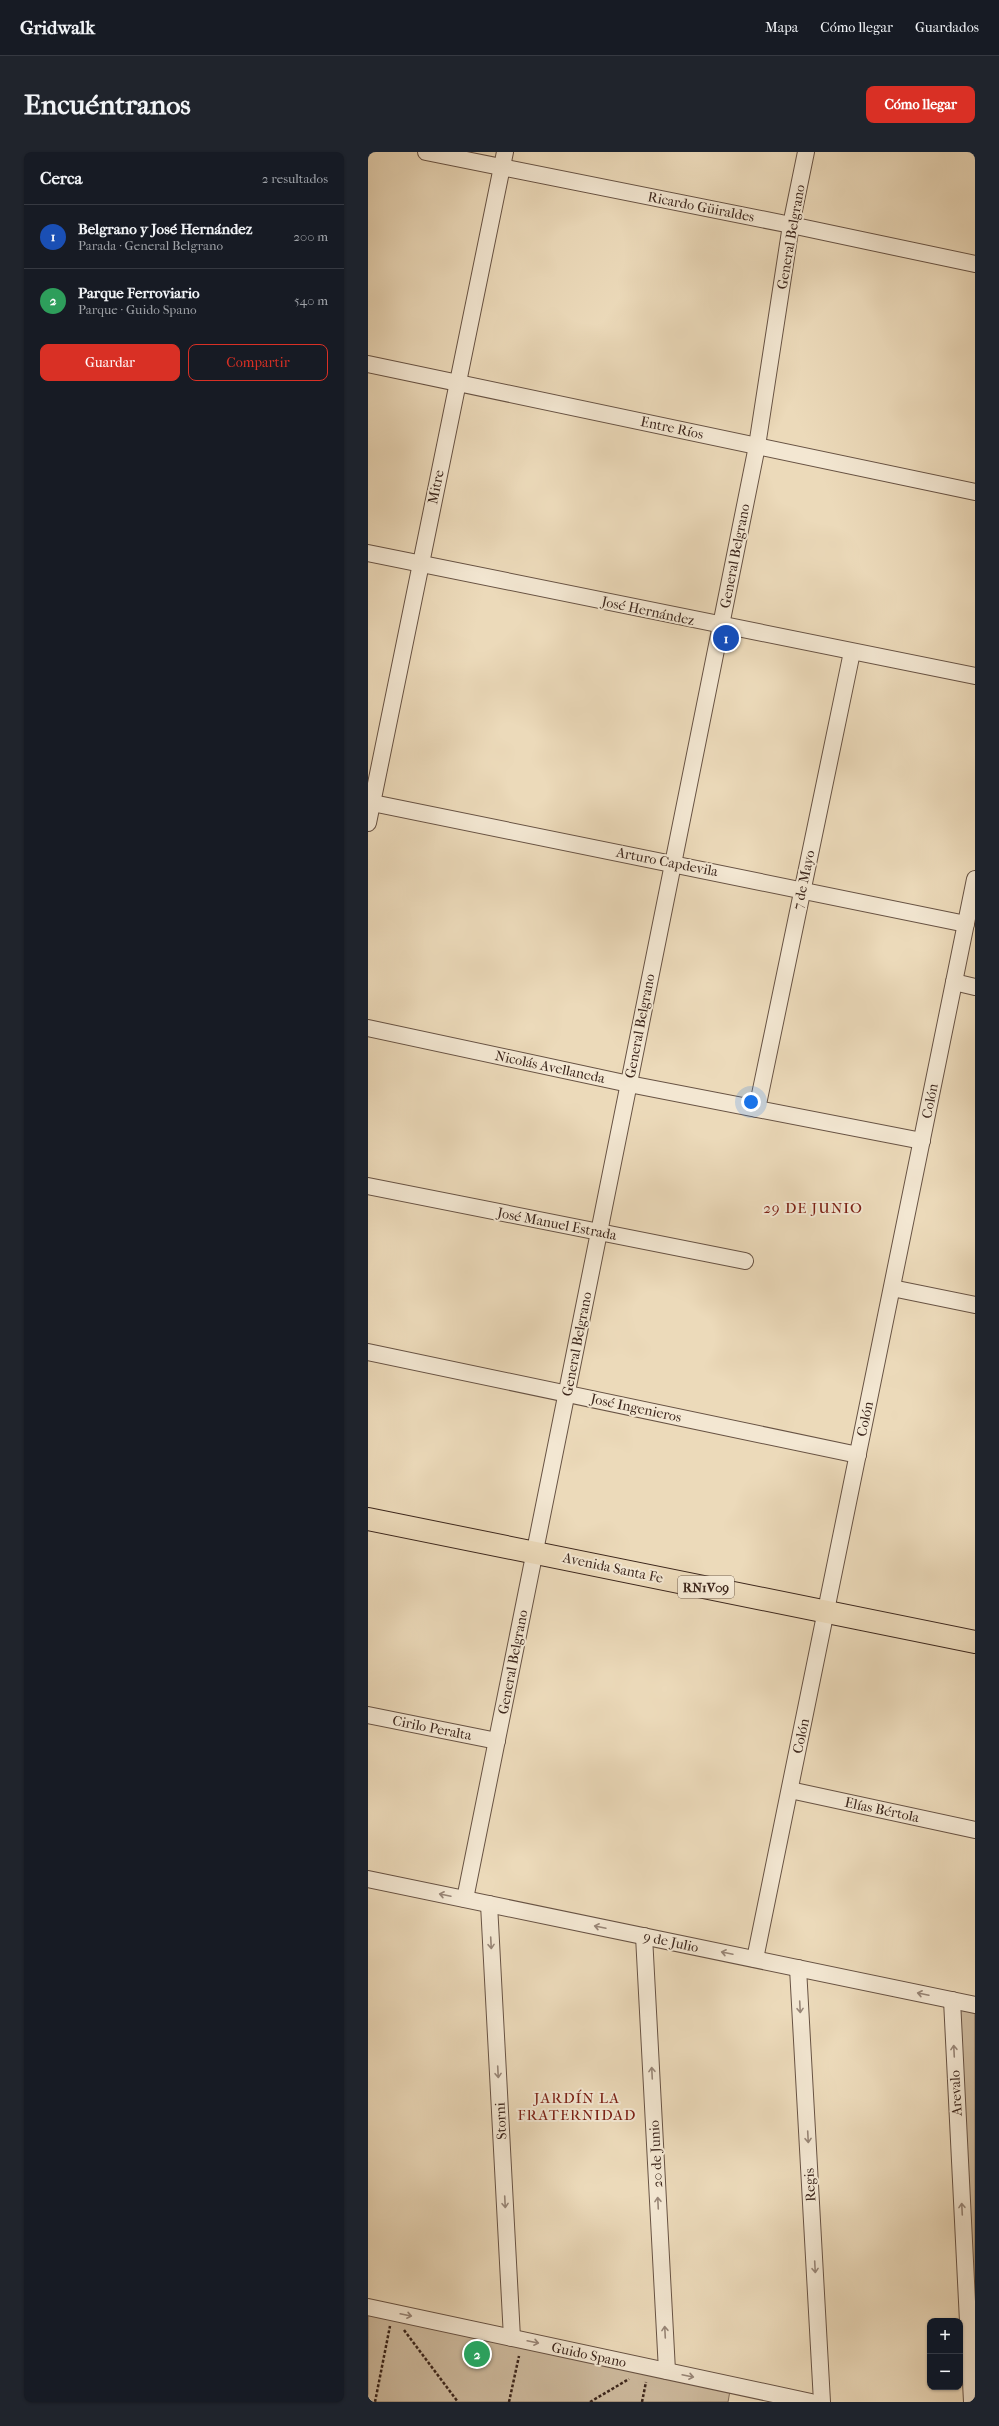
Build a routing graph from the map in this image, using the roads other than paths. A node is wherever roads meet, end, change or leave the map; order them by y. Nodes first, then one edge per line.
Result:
1 (426, 152) edge
2 (806, 152) edge
3 (503, 160) edge
4 (791, 225) junction
5 (975, 264) edge
6 (368, 364) edge
7 (458, 383) junction
8 (757, 446) junction
9 (975, 492) edge
10 (368, 553) edge
11 (421, 564) junction
12 (721, 626) junction
13 (852, 652) junction
14 (975, 676) edge
15 (370, 802) edge
16 (368, 823) edge
17 (673, 863) junction
18 (975, 879) edge
19 (803, 889) junction
20 (966, 924) junction
21 (954, 982) junction
22 (975, 987) edge
23 (368, 1028) edge
24 (629, 1084) junction
25 (757, 1109) junction
26 (922, 1141) junction
27 (368, 1186) edge
28 (599, 1232) junction
29 (745, 1261) dead end
30 (892, 1288) junction
31 (975, 1305) edge
32 (368, 1352) edge
33 (567, 1393) junction
34 (858, 1455) junction
35 (368, 1519) edge
36 (535, 1552) junction
37 (826, 1612) junction
38 (975, 1642) edge
39 (368, 1714) edge
40 (497, 1741) junction
41 (790, 1790) junction
42 (975, 1830) edge
43 (368, 1879) edge
44 (465, 1899) junction
45 (489, 1904) junction
46 (644, 1936) junction
47 (755, 1959) junction
48 (798, 1968) junction
49 (952, 2000) junction
50 (975, 2004) edge
51 (368, 2307) edge
52 (518, 2339) junction
53 (667, 2371) junction
54 (783, 2399) edge
55 (811, 2402) edge
56 (822, 2402) edge
57 (972, 2402) edge

1 - 3 street, Ricardo Güiraldes
2 - 4 street, General Belgrano
3 - 4 street, Ricardo Güiraldes
3 - 7 street, Mitre
4 - 5 street, Ricardo Güiraldes
4 - 8 street, General Belgrano
6 - 7 street, Entre Ríos
7 - 8 street, Entre Ríos
7 - 11 street, Mitre
8 - 9 street, Entre Ríos
8 - 12 street, General Belgrano
10 - 11 street, José Hernández
11 - 12 street, José Hernández
11 - 15 street, Mitre
12 - 13 street, José Hernández
12 - 17 street, General Belgrano
13 - 14 street, José Hernández
13 - 19 street, 7 de Mayo
15 - 16 street, Mitre
15 - 17 street, Arturo Capdevila
17 - 19 street, Arturo Capdevila
17 - 24 street, General Belgrano
18 - 20 street, Colón
19 - 20 street, Arturo Capdevila
19 - 25 street, 7 de Mayo
20 - 21 street, Colón
21 - 22 street
21 - 26 street, Colón
23 - 24 street, Nicolás Avellaneda
24 - 25 street, Nicolás Avellaneda
24 - 28 street, General Belgrano
25 - 26 street, Nicolás Avellaneda
26 - 30 street, Colón
27 - 28 street, José Manuel Estrada
28 - 29 street, José Manuel Estrada
28 - 33 street, General Belgrano
30 - 31 street
30 - 34 street, Colón
32 - 33 street, José Ingenieros
33 - 34 street, José Ingenieros
33 - 36 street, General Belgrano
34 - 37 street, Colón
35 - 36 main road, Avenida Santa Fe / RN1V09
36 - 37 main road, Avenida Santa Fe / RN1V09
36 - 40 street, General Belgrano
37 - 38 main road, Avenida Santa Fe / RN1V09
37 - 41 street, Colón
39 - 40 street, Cirilo Peralta
40 - 44 street, General Belgrano
41 - 42 street, Elías Bértola
41 - 47 street, Colón
44 -> 43 street, 9 de Julio
44 - 45 street, 9 de Julio
46 -> 45 street, 9 de Julio
45 -> 52 street, Storni
47 -> 46 street, 9 de Julio
53 -> 46 street, 20 de Junio
47 - 48 street, 9 de Julio
49 -> 48 street, 9 de Julio
48 -> 56 street, Regis
49 - 50 street, 9 de Julio
57 -> 49 street, Arevalo
51 -> 52 street, Guido Spano
52 -> 53 street, Guido Spano
53 -> 54 street, Guido Spano
54 - 55 street, Guido Spano

